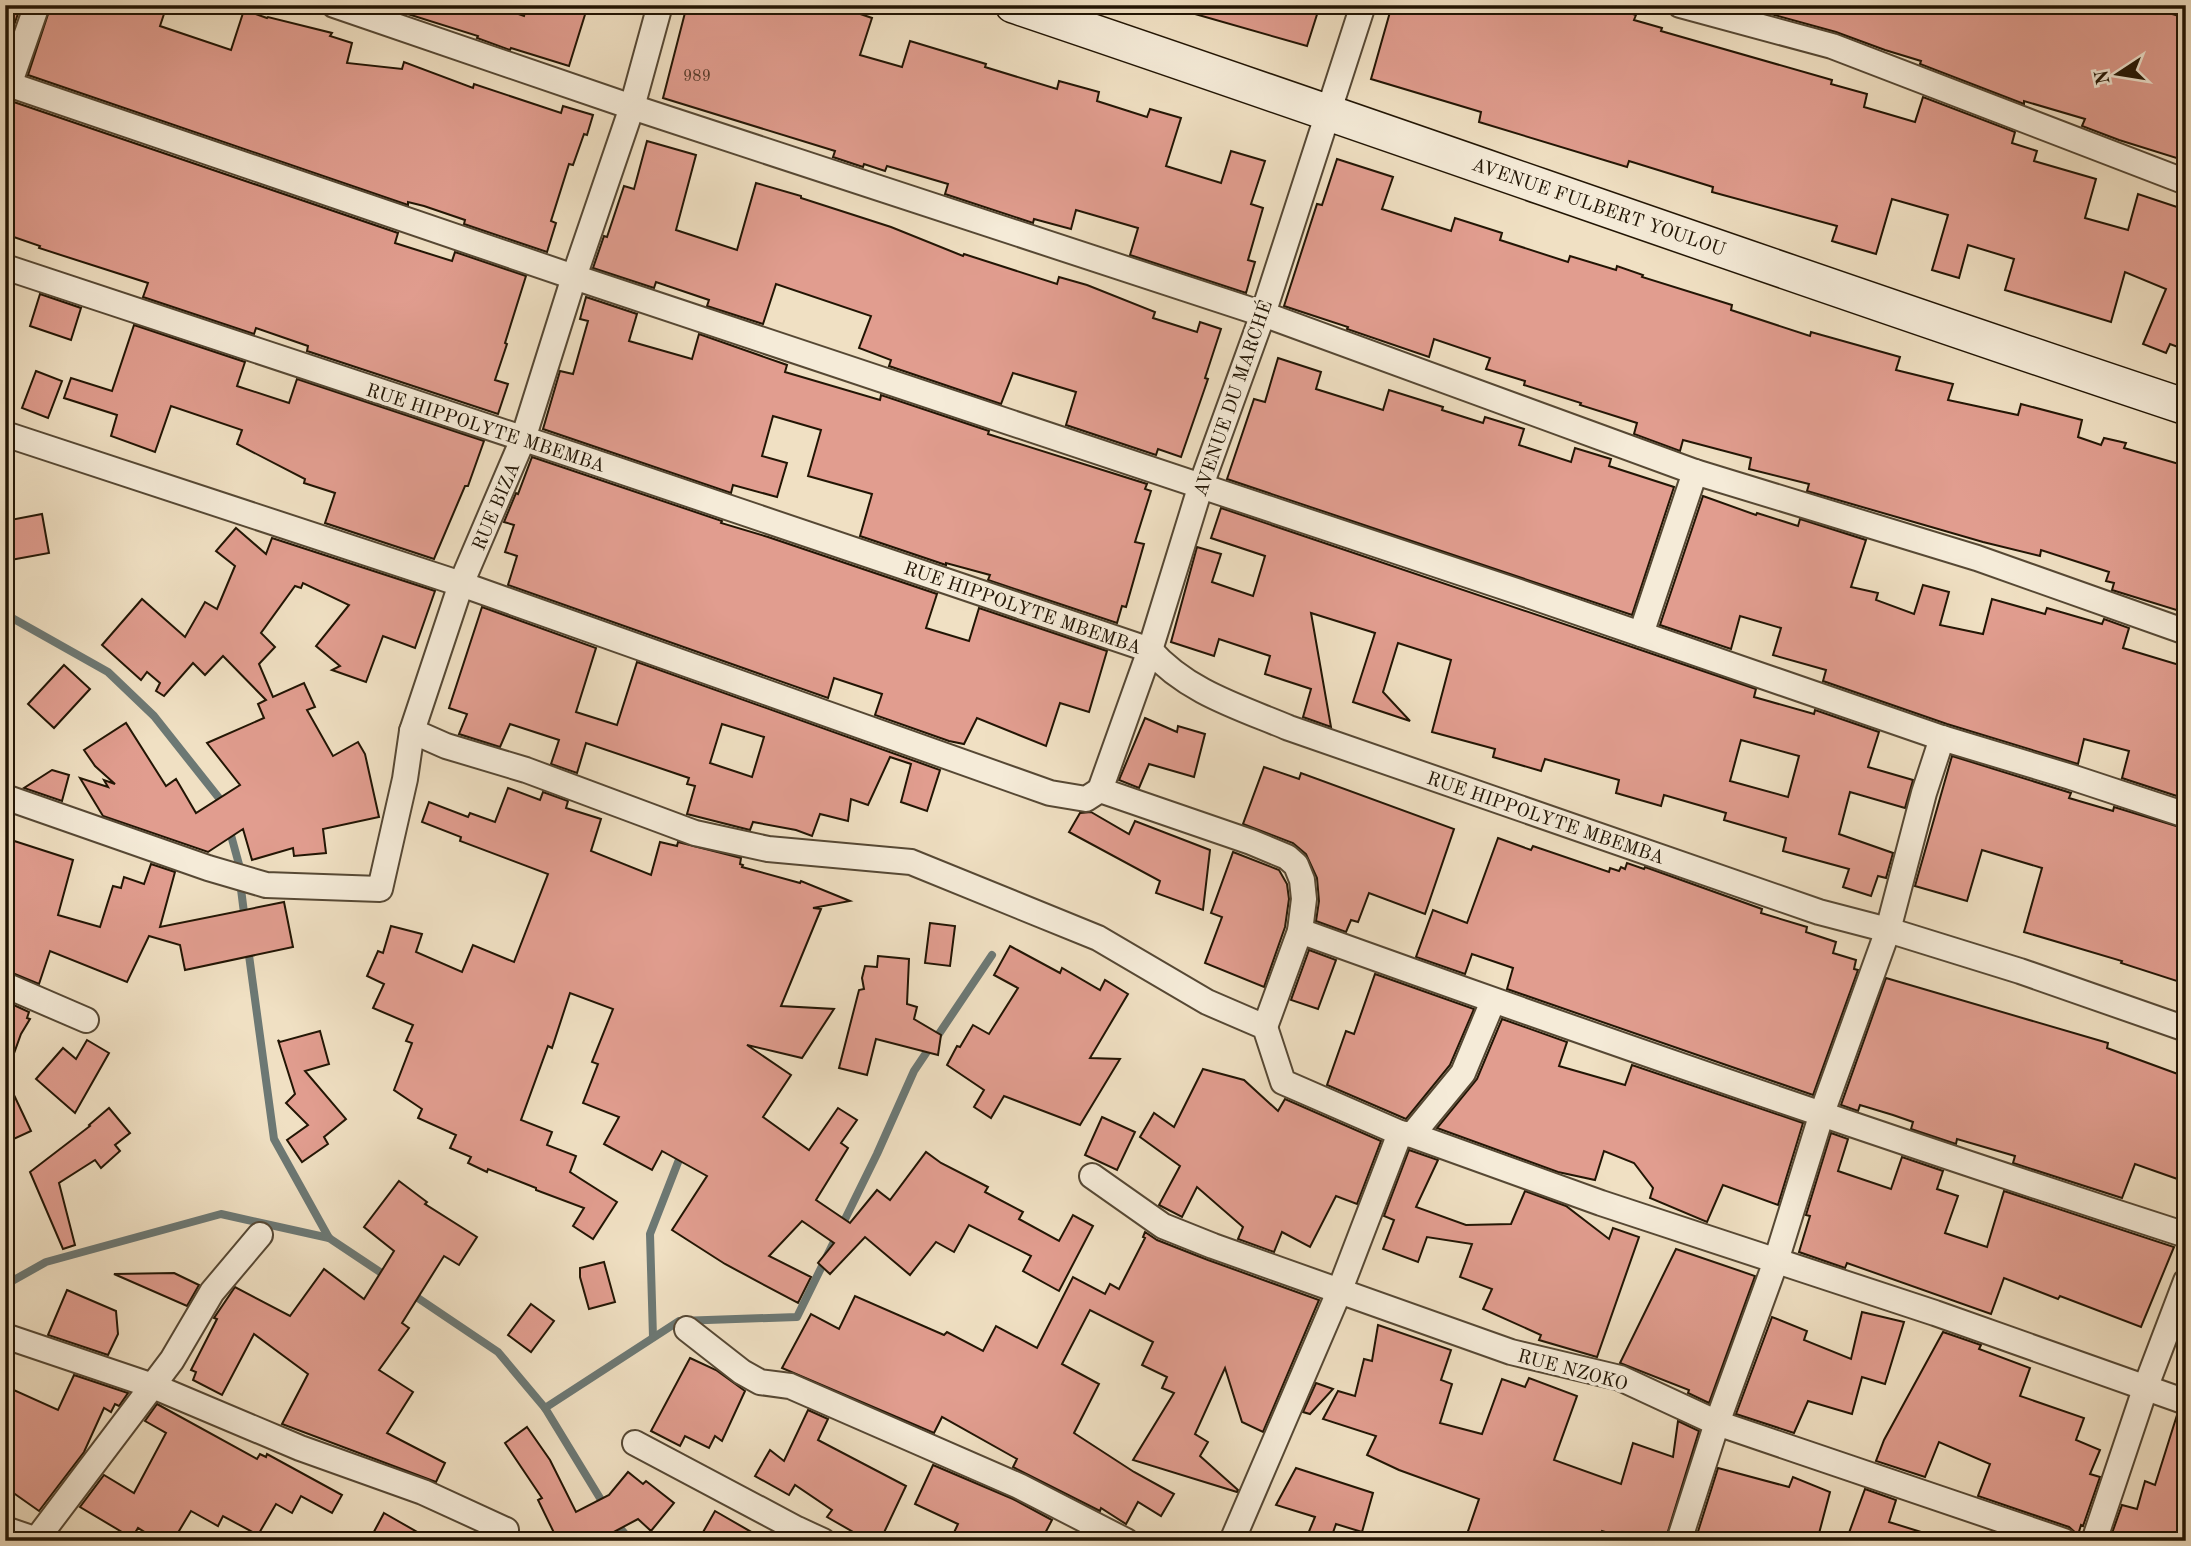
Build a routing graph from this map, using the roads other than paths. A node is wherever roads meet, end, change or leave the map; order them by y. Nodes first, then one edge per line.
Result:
1 (37, 5) edge
2 (334, 5) edge
3 (660, 5) edge
4 (1013, 5) edge
5 (1363, 5) edge
6 (1680, 5) edge
7 (7, 84) edge
8 (632, 107) junction
9 (1328, 111) junction
10 (2186, 182) edge
11 (5, 267) edge
12 (574, 277) junction
13 (1263, 314) junction
14 (2186, 407) edge
15 (5, 435) edge
16 (523, 439) junction
17 (1695, 472) junction
18 (1200, 488) junction
19 (461, 584) junction
20 (2186, 632) edge
21 (1641, 634) junction
22 (1150, 650) junction
23 (412, 731) junction
24 (1942, 738) junction
25 (1100, 790) junction
26 (5, 797) edge
27 (2186, 816) edge
28 (1888, 930) junction
29 (1300, 931) junction
30 (5, 985) edge
31 (1493, 1001) junction
32 (86, 1020) dead end
33 (1265, 1027) junction
34 (2186, 1030) edge
35 (1822, 1113) junction
36 (1406, 1134) junction
37 (1092, 1176) dead end
38 (260, 1235) dead end
39 (2186, 1235) edge
40 (1776, 1261) junction
41 (2186, 1281) edge
42 (1339, 1292) junction
43 (687, 1329) dead end
44 (5, 1336) edge
45 (153, 1386) junction
46 (2146, 1386) junction
47 (2186, 1402) edge
48 (1717, 1423) junction
49 (635, 1443) dead end
50 (5, 1529) edge
51 (506, 1530) dead end
52 (38, 1540) edge
53 (823, 1541) edge
54 (1126, 1541) edge
55 (1232, 1541) edge
56 (1679, 1541) edge
57 (2064, 1541) edge
58 (2094, 1541) edge

1 - 7 street
2 - 8 street
3 - 8 street, RUE BIZA
4 - 9 main road, AVENUE FULBERT YOULOU
5 - 9 street, AVENUE DU MARCHÉ
6 - 10 street
7 - 12 street
8 - 12 street, RUE BIZA
8 - 13 street
9 - 13 street, AVENUE DU MARCHÉ
9 - 14 main road, AVENUE FULBERT YOULOU
11 - 16 street, RUE HIPPOLYTE MBEMBA
12 - 16 street, RUE BIZA
12 - 18 street
13 - 17 street
13 - 18 street, AVENUE DU MARCHÉ
15 - 19 street
16 - 19 street, RUE BIZA
16 - 22 street, RUE HIPPOLYTE MBEMBA
17 - 20 street
17 - 21 street
18 - 21 street
18 - 22 street, AVENUE DU MARCHÉ
19 - 23 street, RUE BIZA
19 - 25 street
21 - 24 street
22 - 25 street, AVENUE DU MARCHÉ
22 - 28 street, RUE HIPPOLYTE MBEMBA
23 - 26 street, RUE BIZA
23 - 33 street
24 - 27 street
24 - 28 street
25 - 29 street
28 - 34 street, RUE HIPPOLYTE MBEMBA
28 - 35 street
29 - 31 street
29 - 33 street
30 - 32 street
31 - 35 street
31 - 36 street
33 - 36 street
35 - 39 street
35 - 40 street
36 - 40 street
36 - 42 street
37 - 42 street, RUE NZOKO
38 - 45 street
40 - 46 street
40 - 48 street
41 - 46 street
42 - 48 street, RUE NZOKO
42 - 55 street
43 - 54 street
44 - 45 street
45 - 51 street
45 - 52 street
46 - 47 street
46 - 58 street
48 - 56 street
48 - 57 street, RUE NZOKO
49 - 53 street
50 - 52 street

